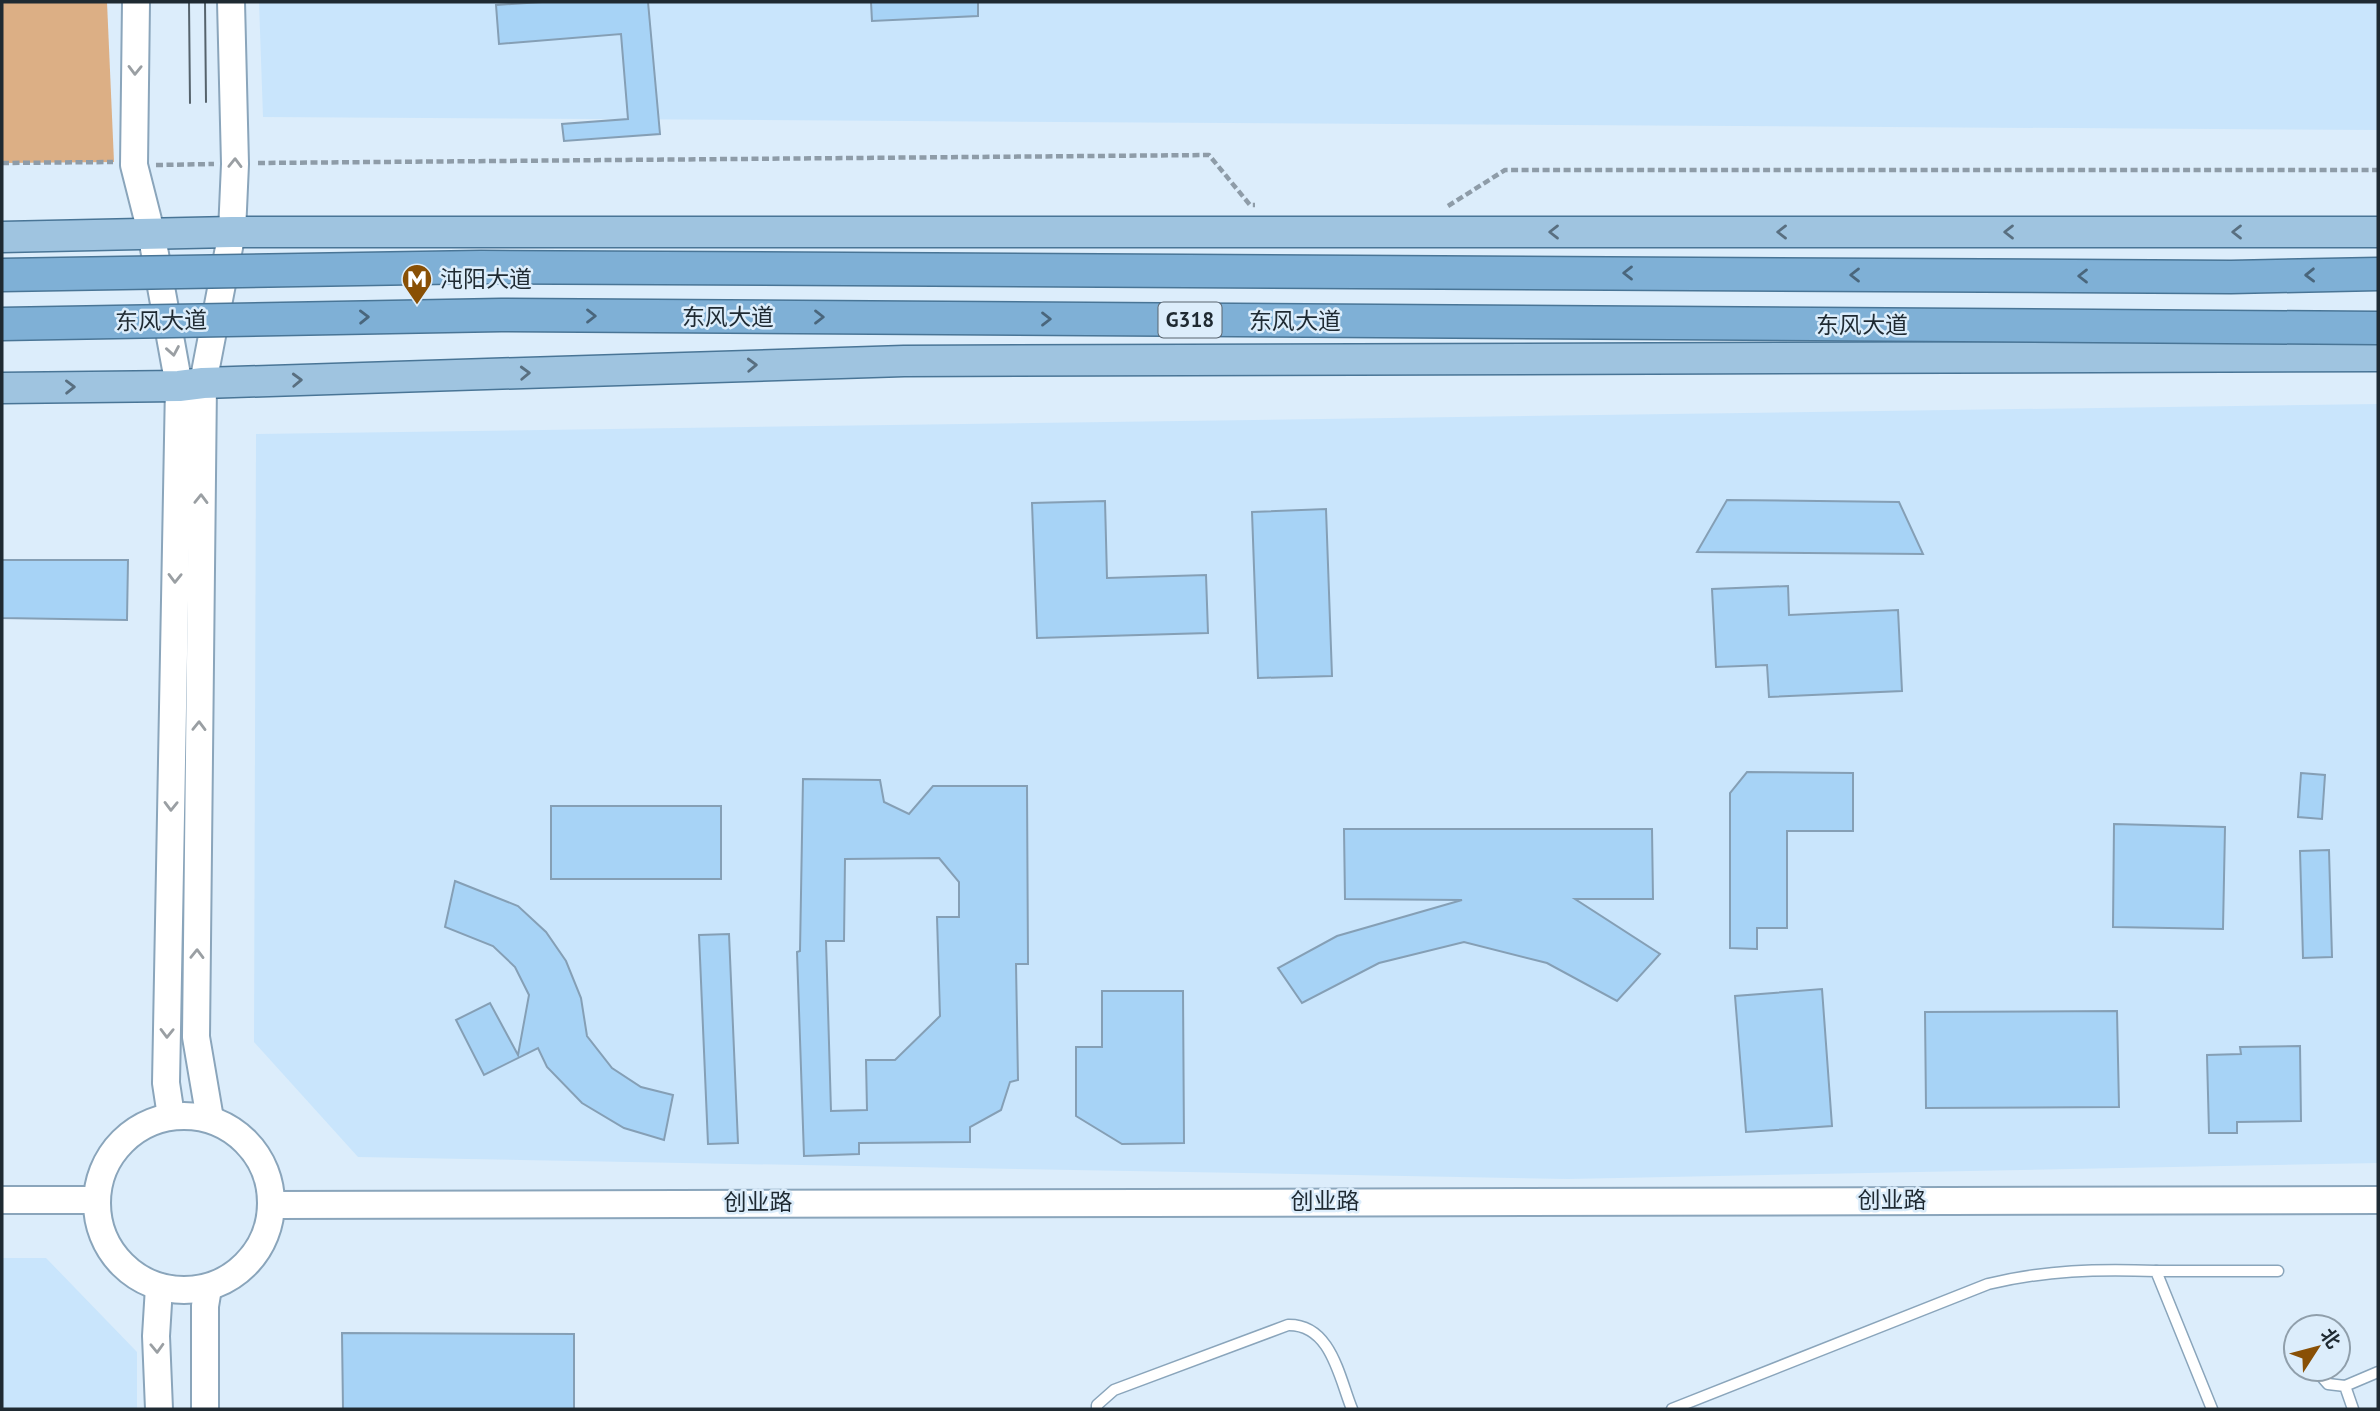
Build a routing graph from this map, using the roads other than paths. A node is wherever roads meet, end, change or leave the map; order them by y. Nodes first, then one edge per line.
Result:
1 (136, 2) edge
2 (232, 2) edge
3 (151, 232) junction
4 (232, 232) junction
5 (2378, 232) edge
6 (2, 237) edge
7 (2378, 274) edge
8 (2, 275) edge
9 (2, 324) edge
10 (2378, 328) edge
11 (2378, 356) edge
12 (191, 385) junction
13 (2, 388) edge
14 (171, 1116) junction
15 (209, 1119) junction
16 (2378, 1199) edge
17 (2, 1200) edge
18 (96, 1200) junction
19 (272, 1205) junction
20 (2156, 1271) junction
21 (2278, 1271) dead end
22 (159, 1287) junction
23 (208, 1288) junction
24 (2378, 1373) edge
25 (2327, 1383) edge
26 (2345, 1387) junction
27 (159, 1409) edge
28 (205, 1409) edge
29 (1097, 1409) edge
30 (1352, 1409) edge
31 (1672, 1409) edge
32 (2212, 1409) edge
33 (2353, 1409) edge

1 -> 3 main road
2 - 4 main road
3 - 4 main road
3 - 6 main road
3 -> 12 main road
5 -> 4 main road
4 - 12 main road
7 -> 8 highway, G318, bridge
9 -> 10 highway, 东风大道 / G318, bridge
12 -> 11 main road
13 -> 12 main road
12 -> 14 main road
15 -> 12 main road
14 - 15 main road
14 - 18 main road
15 - 19 main road
16 - 19 main road, 创业路
17 - 18 main road
18 - 22 main road
19 - 23 main road
20 - 21 lane
20 - 31 lane
20 - 32 lane
22 - 23 main road
22 -> 27 main road
23 - 28 main road
24 - 26 lane
25 - 26 lane
26 - 33 lane
29 - 30 lane

